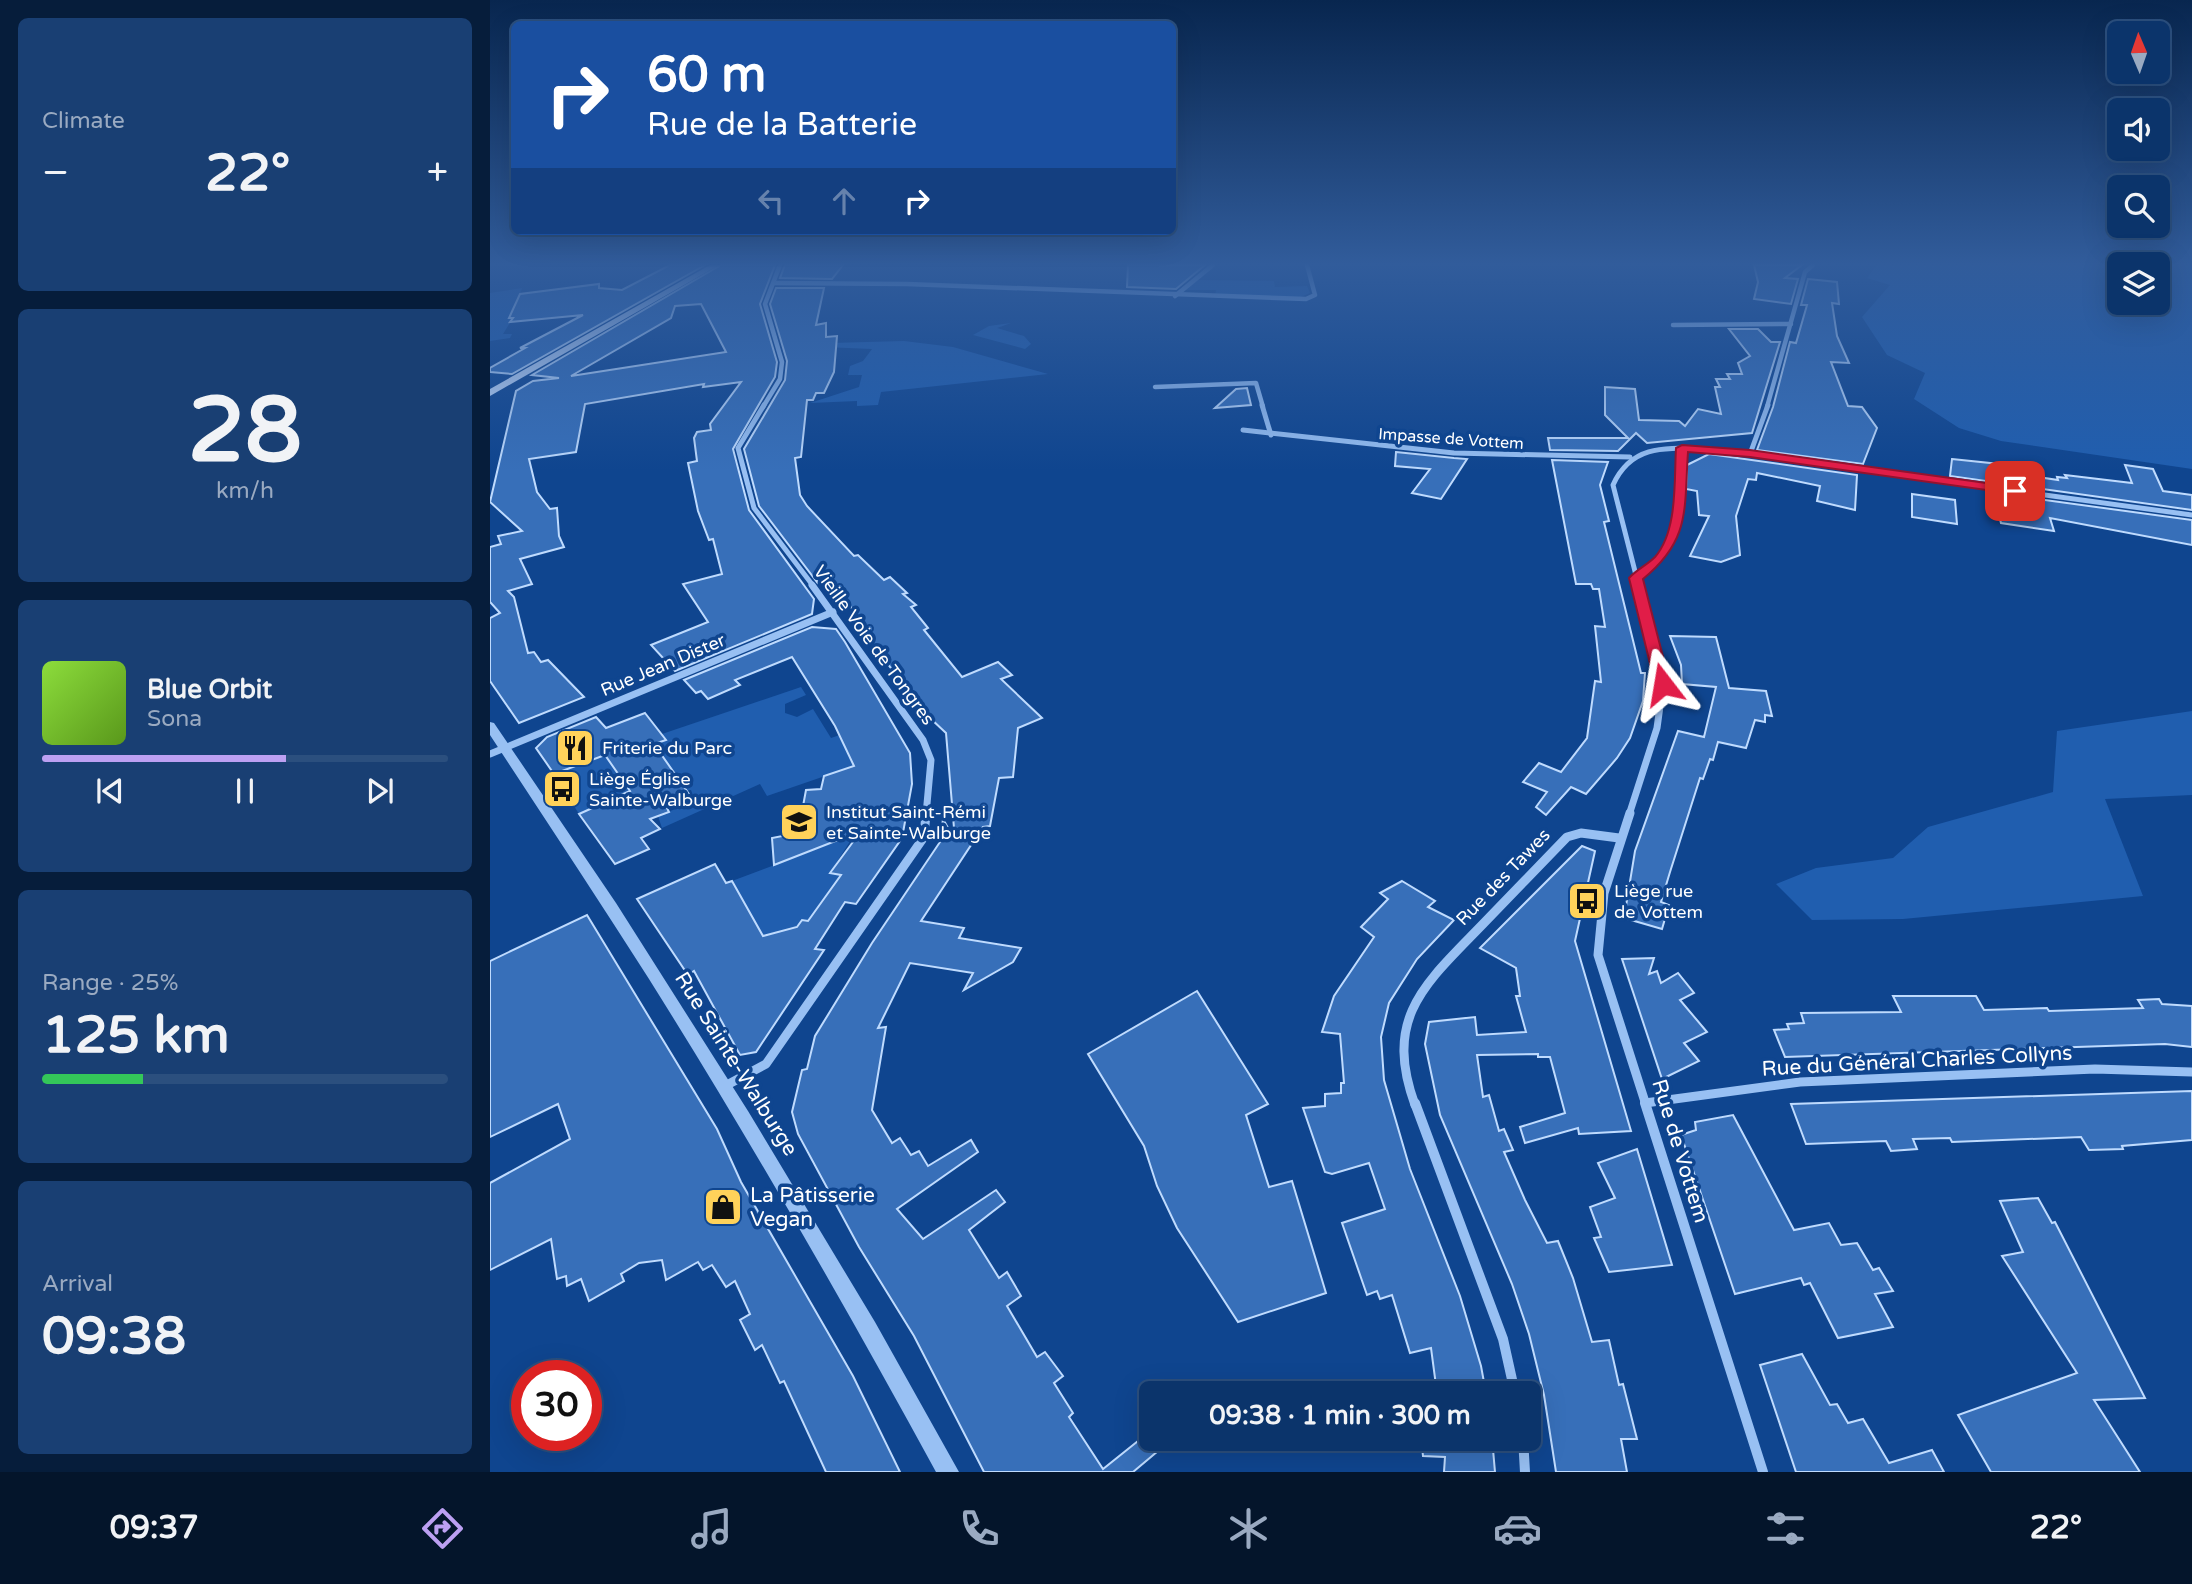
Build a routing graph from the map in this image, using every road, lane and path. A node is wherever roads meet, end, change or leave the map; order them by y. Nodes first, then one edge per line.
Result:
1 (594, 334) edge
2 (772, 334) edge
3 (1788, 334) edge
4 (1154, 387) dead end
5 (490, 393) edge
6 (1243, 430) dead end
7 (1271, 435) junction
8 (1682, 448) junction
9 (1750, 454) junction
10 (1630, 457) junction
11 (2192, 515) edge
12 (1636, 578) junction
13 (833, 612) junction
14 (490, 726) edge
15 (497, 751) edge
16 (1619, 838) junction
17 (2192, 1072) edge
18 (724, 1086) junction
19 (1645, 1103) junction
20 (1512, 1381) edge
21 (1524, 1451) edge
22 (948, 1472) edge
23 (1525, 1472) edge
24 (1763, 1472) edge

1 - 5 main road
2 - 13 street, Vieille Voie de Tongres
3 - 9 street
4 - 7 street
6 - 7 street, Impasse de Vottem
7 - 10 street, Impasse de Vottem
8 - 9 street
8 - 10 street
8 - 12 street
9 - 11 street
10 - 12 street
12 - 16 street
13 - 15 street, Rue Jean Dister
13 - 18 street, Vieille Voie de Tongres
14 - 15 street, Rue Sainte-Walburge
15 - 18 street, Rue Sainte-Walburge
16 - 19 street, Rue de Vottem
16 - 20 street, Rue des Tawes
17 - 19 street, Rue du Général Charles Collyns
18 - 22 street, Rue Sainte-Walburge
19 - 24 street, Rue de Vottem
21 - 23 street

